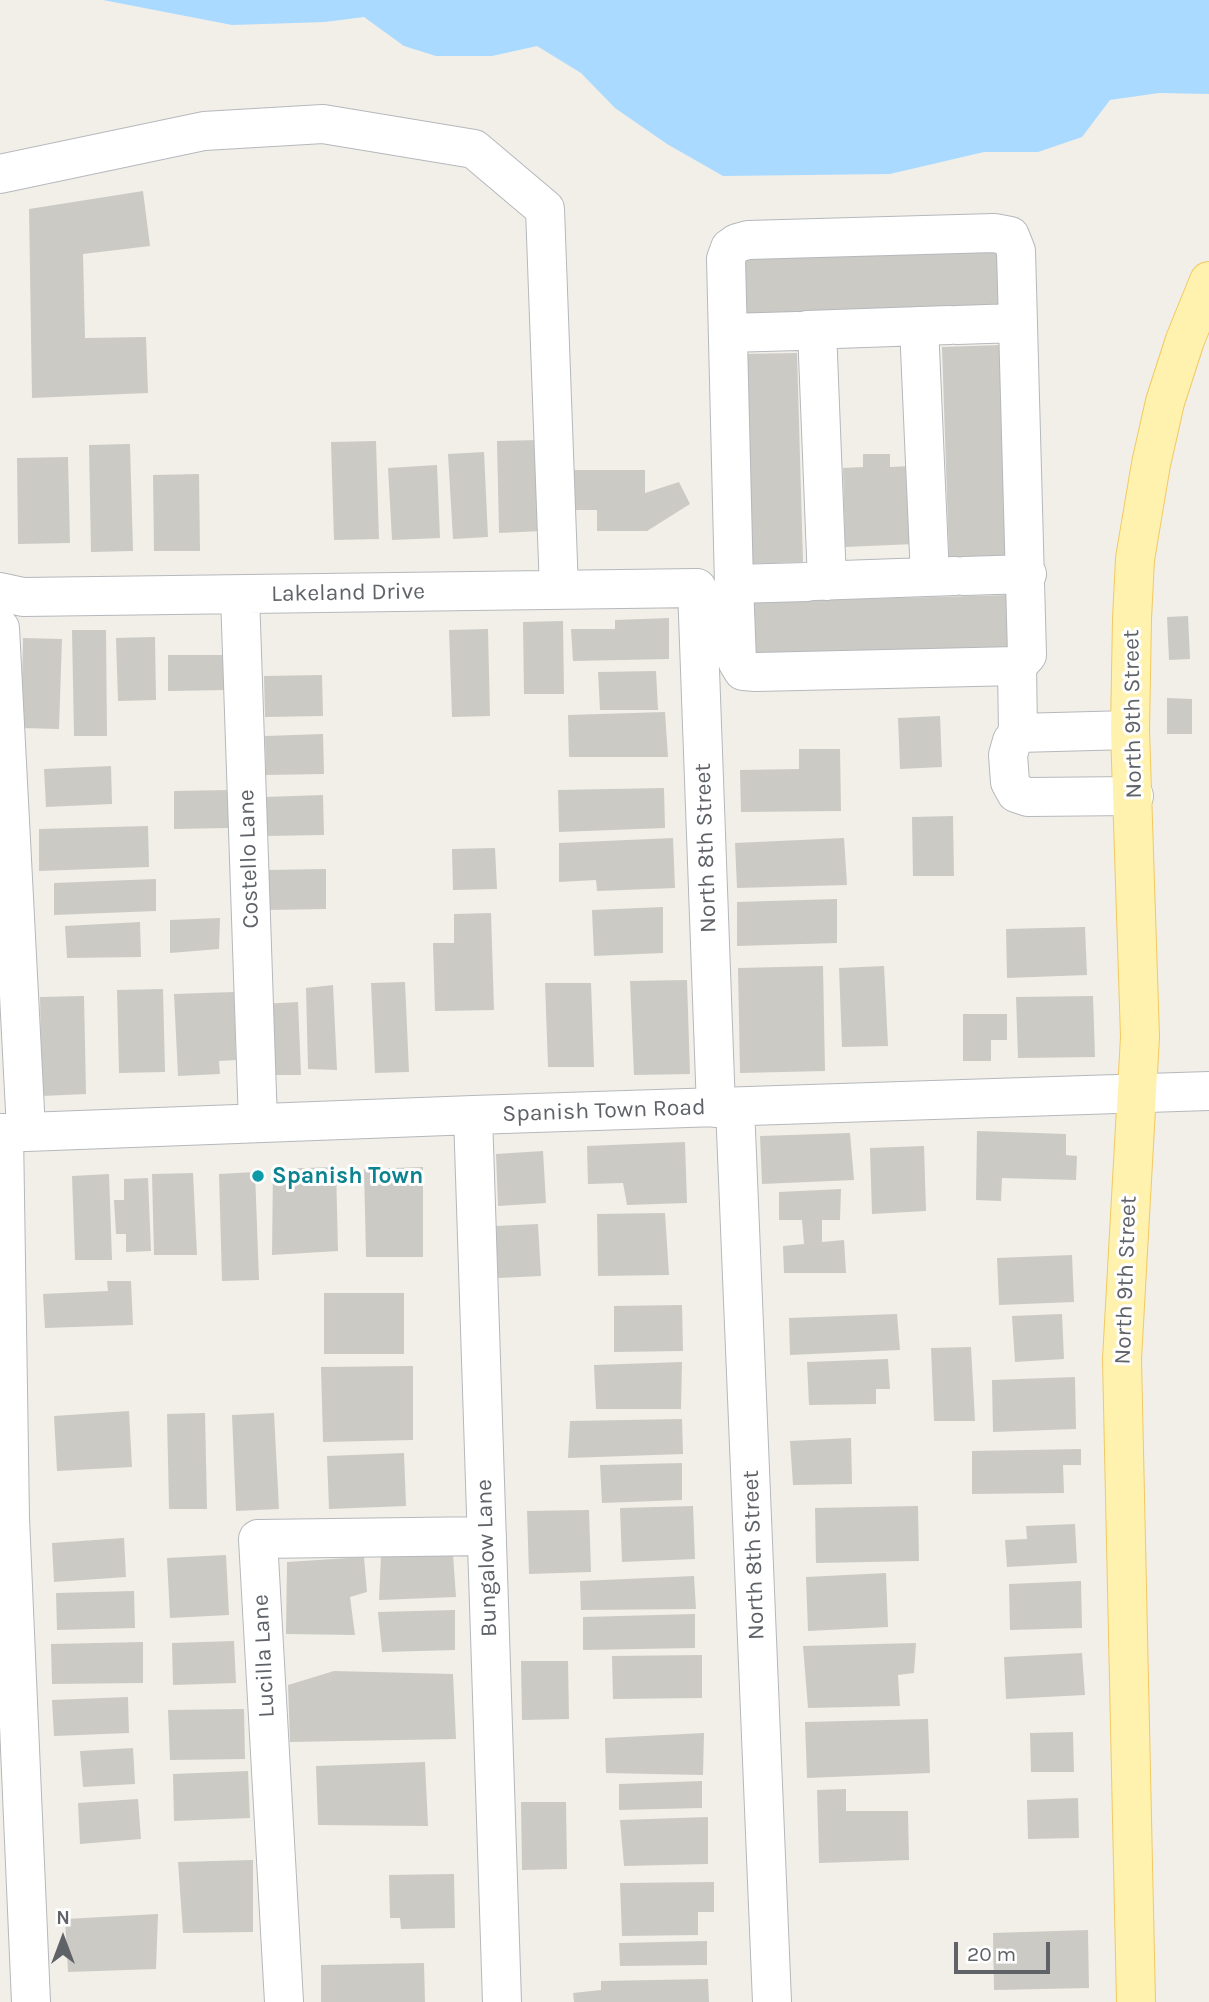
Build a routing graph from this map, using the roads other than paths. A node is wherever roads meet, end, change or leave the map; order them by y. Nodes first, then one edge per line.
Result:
1 (0, 174) edge
2 (1209, 281) edge
3 (1016, 323) junction
4 (942, 326) junction
5 (807, 331) junction
6 (728, 332) junction
7 (1027, 574) junction
8 (950, 577) junction
9 (816, 581) junction
10 (715, 586) junction
11 (558, 590) junction
12 (0, 592) edge
13 (240, 595) junction
14 (0, 628) edge
15 (1017, 666) junction
16 (1130, 730) junction
17 (1018, 733) junction
18 (1134, 796) junction
19 (1200, 1091) edge
20 (1136, 1095) junction
21 (725, 1108) junction
22 (473, 1115) junction
23 (258, 1123) junction
24 (10, 1132) edge
25 (5, 1518) edge
26 (486, 1536) junction
27 (31, 2002) edge
28 (284, 2002) edge
29 (502, 2002) edge
30 (772, 2002) edge
31 (1136, 2002) edge

1 - 11 street
2 - 16 main road, North 9th Street
3 - 4 street
3 - 6 street
3 - 7 street
4 - 5 street
4 - 8 street
5 - 6 street
5 - 9 street
6 - 10 street
7 - 8 street, Lakeland Drive
7 - 15 street
8 - 9 street, Lakeland Drive
9 - 10 street, Lakeland Drive
10 - 11 street, Lakeland Drive
10 - 15 street
10 - 21 street, North 8th Street
11 - 13 street, Lakeland Drive
12 - 13 street, Lakeland Drive
13 - 23 street, Costello Lane
14 - 24 street
15 - 17 street
16 - 17 street
16 - 18 main road, North 9th Street
17 - 18 street
18 - 20 main road, North 9th Street
19 - 20 street, Spanish Town Road
20 - 21 street, Spanish Town Road
20 - 31 main road, North 9th Street
21 - 22 street, Spanish Town Road
21 - 30 street, North 8th Street
22 - 23 street, Spanish Town Road
22 - 26 street, Bungalow Lane
23 - 24 street, Spanish Town Road
24 - 25 street
25 - 27 street
26 - 28 street, Lucilla Lane
26 - 29 street, Bungalow Lane

